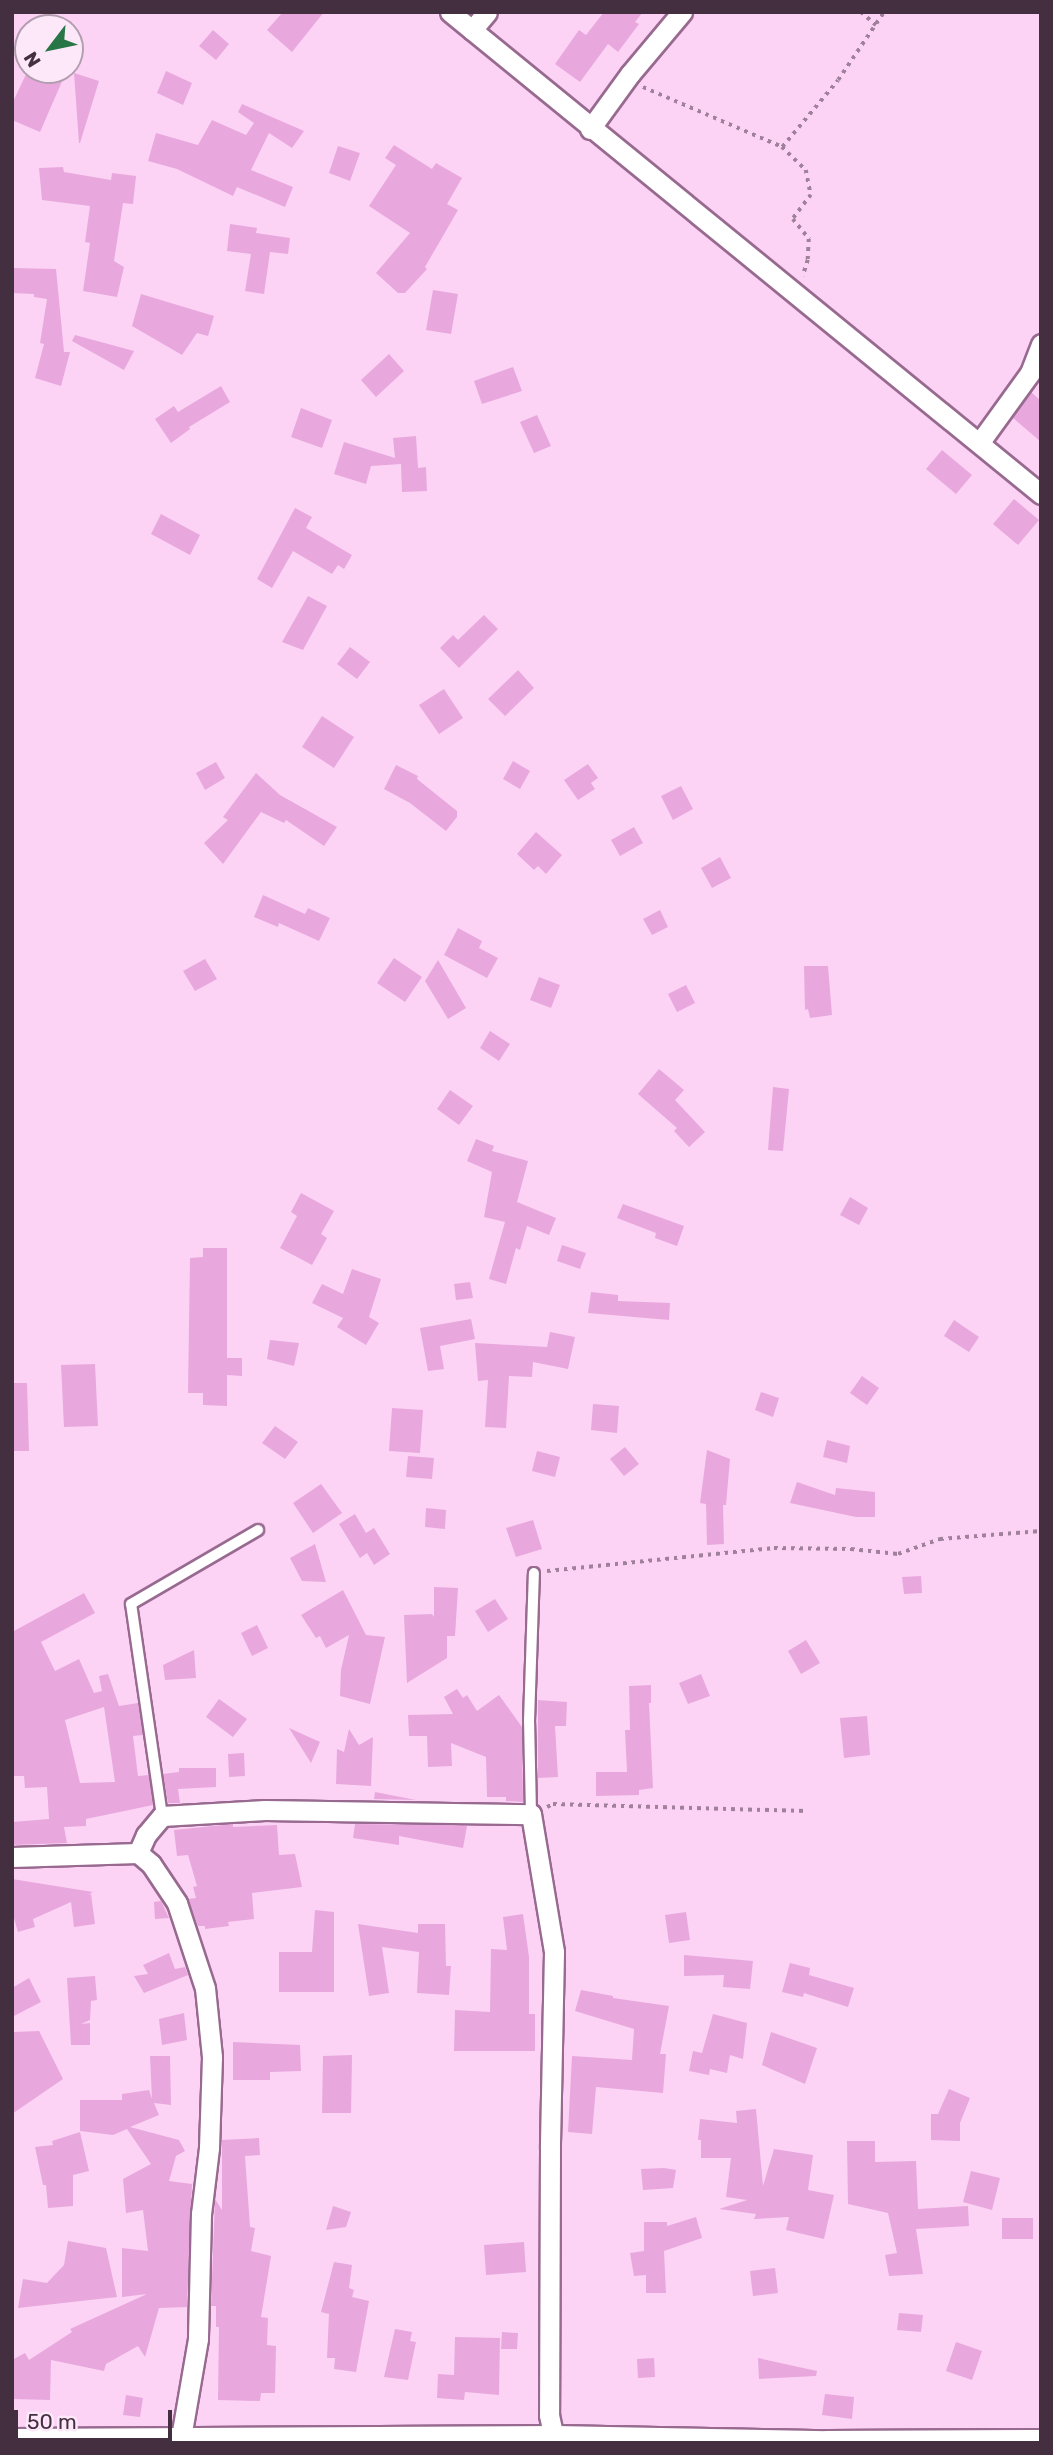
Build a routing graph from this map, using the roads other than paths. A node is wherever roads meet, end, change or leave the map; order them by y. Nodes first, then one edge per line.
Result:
1 (450, 12) edge
2 (487, 12) edge
3 (682, 12) edge
4 (472, 30) junction
5 (590, 129) junction
6 (1041, 344) edge
7 (980, 442) junction
8 (1041, 494) edge
9 (258, 1530) dead end
10 (534, 1573) road end
11 (531, 1814) junction
12 (162, 1816) junction
13 (138, 1853) junction
14 (12, 1857) edge
15 (12, 2438) edge
16 (181, 2439) edge
17 (555, 2439) edge
18 (1041, 2439) edge

1 - 4 street
2 - 4 street
3 - 5 street
4 - 5 street
5 - 7 street
6 - 7 street
7 - 8 street
9 - 12 lane
10 - 11 lane
11 - 12 street
11 - 17 street
12 - 13 street
13 - 14 street
13 - 16 street
15 - 16 street
16 - 17 street
17 - 18 street

